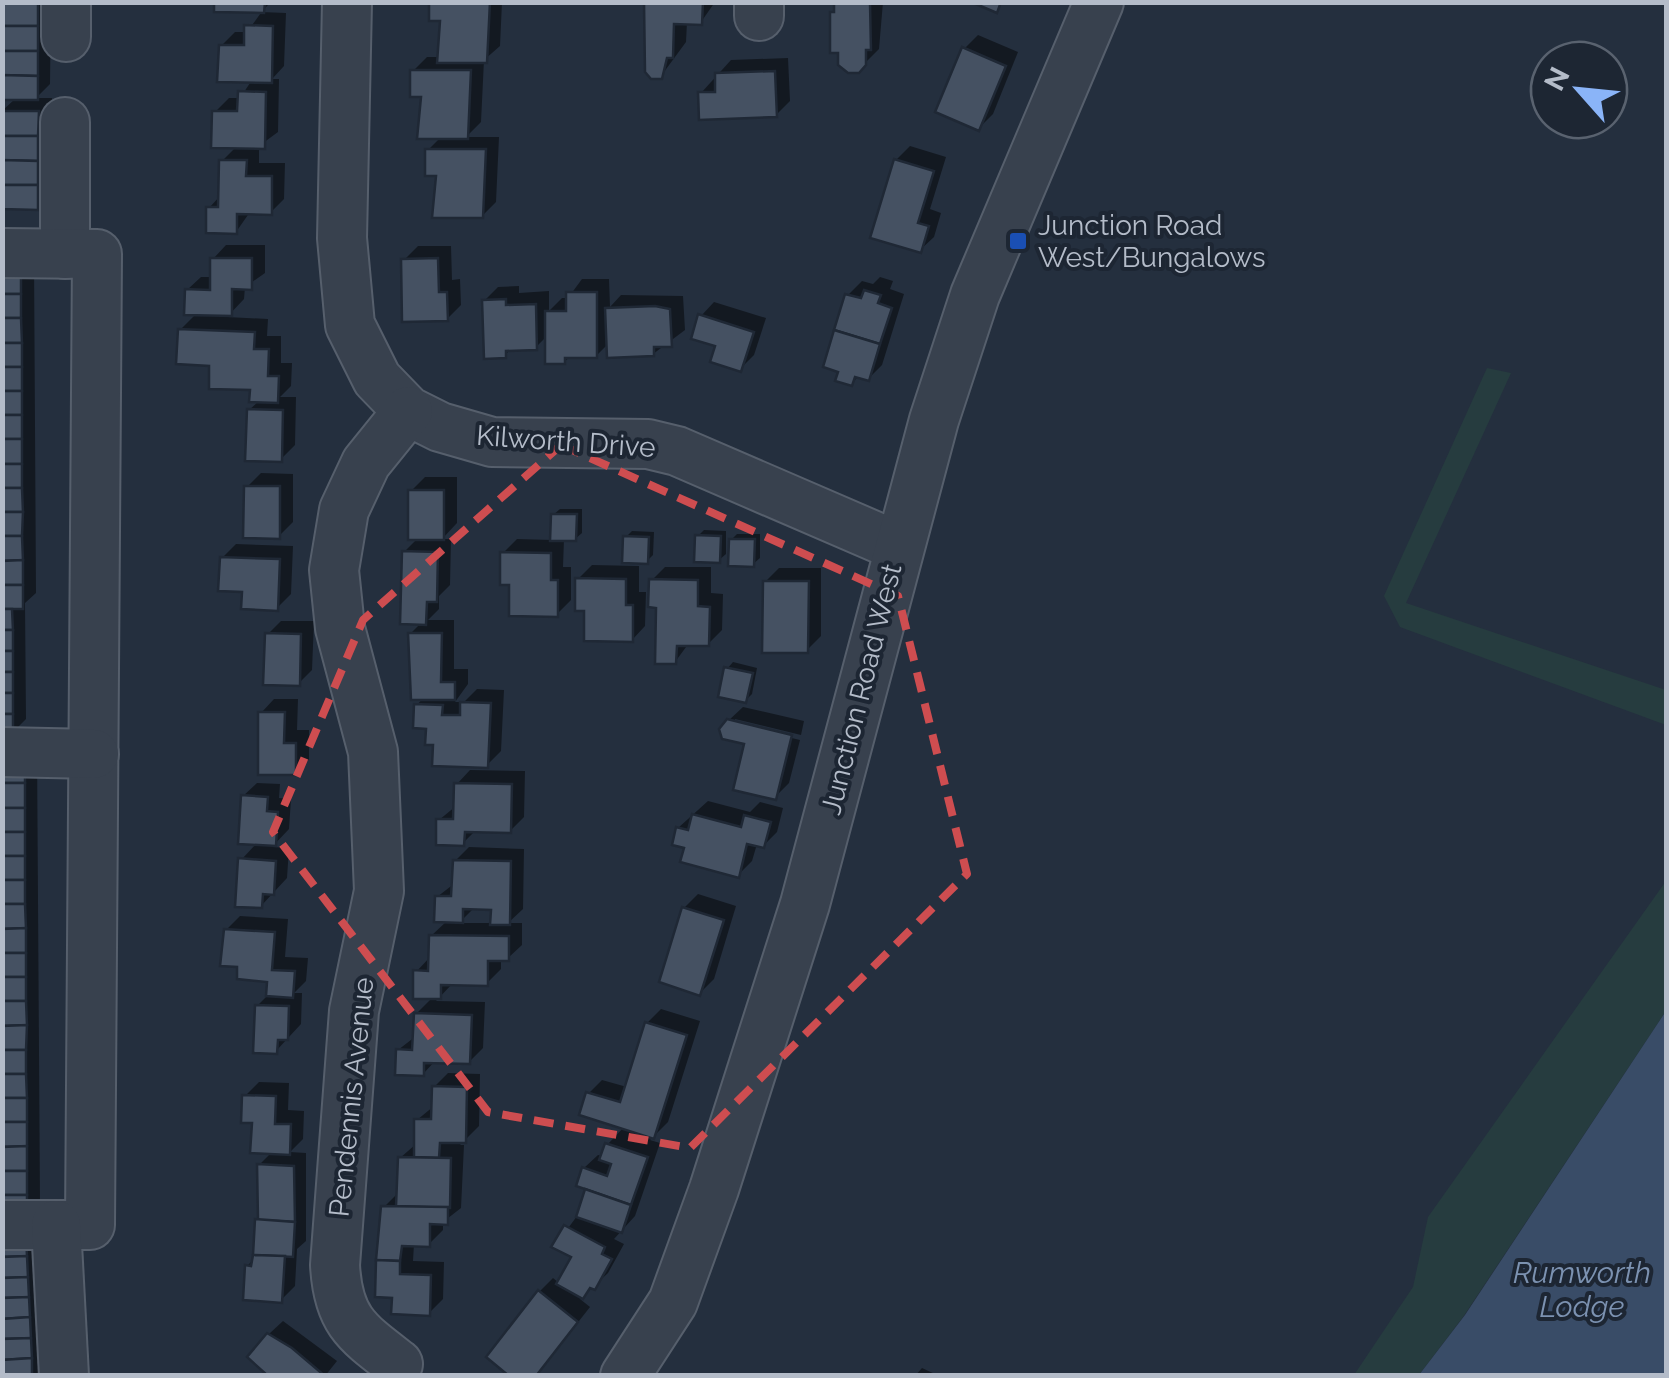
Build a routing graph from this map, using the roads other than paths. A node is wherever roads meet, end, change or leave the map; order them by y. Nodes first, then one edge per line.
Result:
1 (347, 2) edge
2 (1085, 7) edge
3 (65, 122) dead end
4 (2, 253) edge
5 (65, 254) junction
6 (408, 410) junction
7 (897, 546) junction
8 (2, 752) edge
9 (94, 754) junction
10 (2, 1225) edge
11 (56, 1225) junction
12 (398, 1364) dead end
13 (64, 1376) edge
14 (625, 1376) edge

1 - 6 street, Kilworth Drive
2 - 7 street, Junction Road West
3 - 5 street
4 - 5 street
5 - 9 street
6 - 7 street, Kilworth Drive
6 - 12 street, Pendennis Avenue
7 - 14 street, Junction Road West
8 - 9 street
9 - 11 street
10 - 11 street
11 - 13 street

